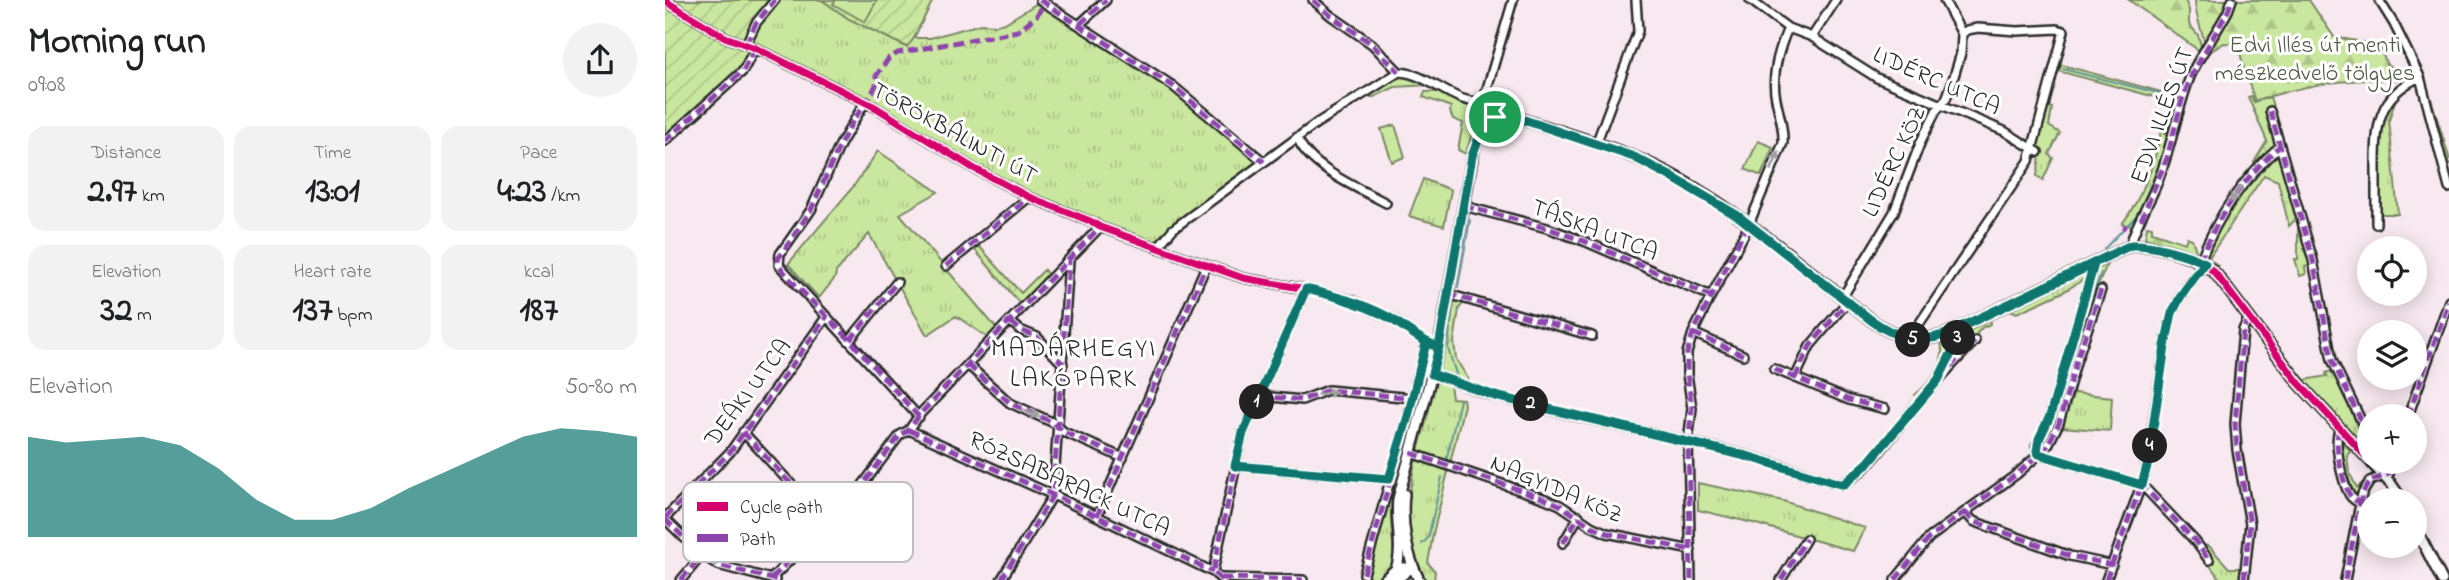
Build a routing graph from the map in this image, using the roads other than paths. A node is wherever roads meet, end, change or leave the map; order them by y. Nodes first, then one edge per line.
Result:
1 (775, 0) edge
2 (1041, 0) edge
3 (1106, 0) edge
4 (1313, 0) edge
5 (1513, 0) edge
6 (1636, 0) edge
7 (1750, 0) edge
8 (1836, 0) edge
9 (1944, 0) edge
10 (2232, 0) edge
11 (2379, 0) edge
12 (665, 1) edge
13 (1080, 24) junction
14 (1788, 28) junction
15 (1962, 34) junction
16 (1812, 37) junction
17 (746, 44) junction
18 (755, 48) junction
19 (1399, 72) junction
20 (2420, 77) junction
21 (1487, 101) junction
22 (865, 102) junction
23 (1941, 103) junction
24 (2270, 111) dead end
25 (1495, 117) junction
26 (1297, 137) junction
27 (665, 141) edge
28 (1596, 144) junction
29 (2280, 146) junction
30 (2036, 150) junction
31 (1264, 162) junction
32 (2449, 188) edge
33 (1029, 197) junction
34 (1386, 203) dead end
35 (1464, 206) junction
36 (1748, 224) junction
37 (2377, 224) dead end
38 (1100, 228) junction
39 (2131, 245) junction
40 (1157, 248) junction
41 (1069, 261) junction
42 (2202, 262) junction
43 (2094, 264) junction
44 (1206, 266) junction
45 (946, 267) dead end
46 (897, 282) dead end
47 (1306, 289) junction
48 (2101, 290) dead end
49 (1448, 294) junction
50 (1711, 296) junction
51 (1844, 300) junction
52 (2449, 301) edge
53 (827, 316) junction
54 (2249, 317) junction
55 (1011, 322) junction
56 (1956, 329) junction
57 (1693, 333) junction
58 (1592, 337) dead end
59 (850, 340) junction
60 (1913, 340) junction
61 (1975, 341) dead end
62 (1426, 343) junction
63 (1439, 347) junction
64 (1743, 355) dead end
65 (2066, 356) junction
66 (2077, 359) junction
67 (1063, 364) junction
68 (968, 365) junction
69 (1774, 369) dead end
70 (1432, 374) junction
71 (1942, 375) junction
72 (1795, 378) junction
73 (1261, 393) junction
74 (1413, 398) junction
75 (2413, 404) edge
76 (1885, 408) dead end
77 (2357, 412) edge
78 (919, 417) junction
79 (1058, 427) junction
80 (2340, 429) junction
81 (909, 430) junction
82 (743, 432) junction
83 (1688, 443) junction
84 (2357, 447) edge
85 (1411, 453) junction
86 (2039, 454) junction
87 (1123, 458) junction
88 (1235, 466) junction
89 (2379, 474) edge
90 (1405, 475) junction
91 (1389, 479) junction
92 (701, 482) edge
93 (790, 482) edge
94 (866, 482) edge
95 (2142, 485) junction
96 (2366, 488) edge
97 (1053, 495) junction
98 (683, 500) edge
99 (2357, 500) edge
100 (1965, 512) junction
101 (1097, 516) junction
102 (1579, 516) junction
103 (665, 519) edge
104 (2357, 523) edge
105 (1397, 529) junction
106 (683, 537) edge
107 (1806, 539) dead end
108 (1563, 543) dead end
109 (1691, 550) junction
110 (2427, 551) edge
111 (2209, 560) dead end
112 (696, 562) edge
113 (713, 562) edge
114 (790, 562) edge
115 (2112, 565) junction
116 (1396, 569) junction
117 (1213, 572) junction
118 (1412, 573) edge
119 (1364, 574) dead end
120 (1002, 578) edge
121 (774, 579) edge
122 (1222, 579) edge
123 (681, 580) edge
124 (1011, 580) edge
125 (1303, 580) edge
126 (1384, 580) edge
127 (1396, 580) edge
128 (1691, 580) edge
129 (1781, 580) edge
130 (1895, 580) edge
131 (2106, 580) edge
132 (2245, 580) edge
133 (2345, 580) edge
134 (2442, 580) edge

1 - 17 street
2 - 13 street
3 - 13 street
4 - 19 street
5 - 21 street
6 - 28 street
7 - 14 street, LIDÉRC UTCA
8 - 16 street
9 - 15 street
10 - 39 street, EDVI ILLÉS ÚT
11 - 20 street
12 - 17 street, TÖRÖKBÁLINTI ÚT
13 - 31 street
14 - 16 street, LIDÉRC UTCA
36 -> 14 street
15 - 23 street, LIDÉRC KÖZ
15 - 30 street
16 - 23 street, LIDÉRC UTCA
17 - 18 street, TÖRÖKBÁLINTI ÚT
18 - 22 street, TÖRÖKBÁLINTI ÚT
18 - 27 street
19 - 21 street
19 - 26 street
20 - 32 street
20 - 37 street
21 - 25 street
22 - 33 street, TÖRÖKBÁLINTI ÚT
22 - 53 street
23 - 30 street, LIDÉRC UTCA
23 - 51 street, LIDÉRC KÖZ
24 - 29 street
25 - 28 street
25 - 35 street
26 - 31 street
26 - 34 street
28 - 36 street
29 -> 42 street
29 - 77 street
30 - 60 street
31 - 40 street
33 - 38 street, TÖRÖKBÁLINTI ÚT
33 - 45 street
35 - 49 street
35 - 50 street, TÁSKA UTCA
36 - 50 street
36 - 51 street
38 - 40 street, TÖRÖKBÁLINTI ÚT
38 - 41 street
39 - 42 street
39 - 43 street
40 - 44 street, TÖRÖKBÁLINTI ÚT
41 - 55 street
41 - 67 street
42 - 54 street
42 - 95 street
43 - 56 street
43 - 65 street
44 - 47 street, TÖRÖKBÁLINTI ÚT
44 - 87 street
46 - 59 street
47 - 62 street, TÖRÖKBÁLINTI ÚT
47 - 73 street
48 - 66 street
49 - 58 street
49 - 63 street
50 - 57 street
51 - 60 street
51 - 72 street, LIDÉRC KÖZ
52 - 75 street
53 - 59 street
53 - 82 street, DEÁKI UTCA
54 - 80 street
54 - 132 street
55 - 67 street
55 - 68 street
56 - 60 street
56 - 71 street
57 - 64 street
57 - 83 street
59 - 78 street
61 - 71 street
62 - 63 street, TÖRÖKBÁLINTI ÚT
62 - 74 street
63 - 70 street
65 - 66 street
65 - 86 street
66 - 86 street
67 - 79 street
68 - 78 street
68 -> 79 street
69 - 72 street
70 - 83 street
70 - 85 street
71 - 83 street
72 - 76 street
73 -> 74 street
73 - 88 street
74 - 91 street
78 - 81 street
79 - 87 street
79 - 97 street
80 - 84 street
80 - 99 street
81 - 94 street
81 - 97 street, RÓZSABARACK UTCA
82 - 92 street, DEÁKI UTCA
82 - 93 street
83 - 109 street
85 - 90 street
85 - 102 street, NAGYIDA KÖZ
86 - 95 street
86 - 100 street
87 - 101 street
88 - 91 street
88 - 117 street
89 - 96 street
90 - 105 street
90 - 118 street
91 - 119 street
95 - 111 street
95 - 115 street
97 - 101 street, RÓZSABARACK UTCA
97 - 120 street
98 - 103 street, DEÁKI UTCA
100 - 115 street
100 - 130 street
101 - 117 street, RÓZSABARACK UTCA
102 - 108 street
102 - 109 street, NAGYIDA KÖZ
103 - 106 street
104 - 133 street
105 - 116 street
105 - 118 street
107 - 129 street
109 - 128 street
110 - 134 street
112 - 123 street
113 - 121 street
114 - 121 street
115 - 131 street
116 - 118 street
116 - 126 street
117 - 122 street, RÓZSABARACK UTCA
118 - 127 street
120 - 124 street
122 - 125 street

